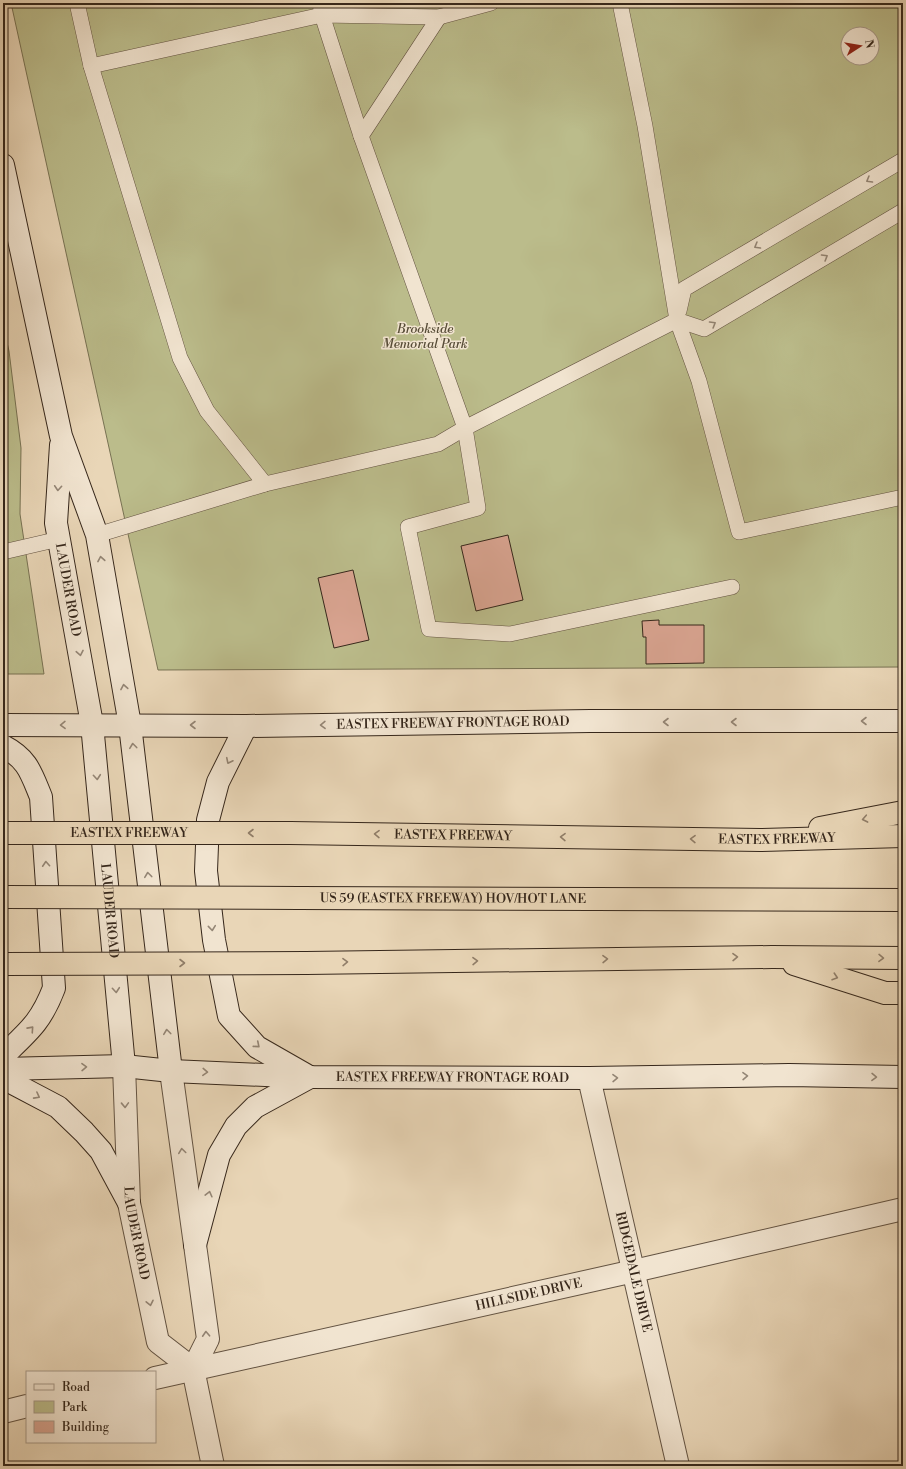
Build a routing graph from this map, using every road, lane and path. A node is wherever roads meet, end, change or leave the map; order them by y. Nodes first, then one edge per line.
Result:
1 (78, 3) edge
2 (491, 3) edge
3 (620, 3) edge
4 (321, 9) edge
5 (439, 17) junction
6 (91, 66) junction
7 (361, 136) junction
8 (903, 160) edge
9 (3, 165) edge
10 (903, 211) edge
11 (677, 320) junction
12 (465, 428) junction
13 (61, 436) junction
14 (265, 484) junction
15 (903, 497) edge
16 (97, 535) junction
17 (59, 540) junction
18 (3, 552) edge
19 (732, 587) dead end
20 (903, 721) edge
21 (92, 724) junction
22 (3, 725) edge
23 (130, 725) junction
24 (246, 726) junction
25 (3, 746) edge
26 (903, 812) edge
27 (3, 833) edge
28 (903, 836) edge
29 (760, 840) junction
30 (3, 897) edge
31 (903, 900) edge
32 (772, 957) junction
33 (903, 958) edge
34 (3, 964) edge
35 (903, 993) edge
36 (3, 1056) edge
37 (124, 1066) junction
38 (3, 1069) edge
39 (171, 1071) junction
40 (310, 1077) junction
41 (903, 1077) edge
42 (3, 1078) edge
43 (590, 1078) junction
44 (129, 1203) junction
45 (903, 1209) edge
46 (195, 1245) junction
47 (634, 1271) junction
48 (193, 1369) junction
49 (156, 1378) edge
50 (26, 1406) edge
51 (3, 1412) edge
52 (213, 1466) edge
53 (678, 1466) edge

1 - 6 lane
2 - 5 lane
3 - 11 lane
4 - 5 lane
4 - 6 lane
4 - 7 lane
5 - 7 lane
6 - 14 lane
7 - 12 lane
8 -> 11 lane
9 - 13 main road, LAUDER ROAD
11 -> 10 lane
11 - 12 lane
11 - 15 lane
12 - 14 lane
12 - 19 lane
13 - 16 main road, LAUDER ROAD
13 -> 17 main road, LAUDER ROAD
14 - 16 lane
23 -> 16 main road, LAUDER ROAD
17 - 18 lane
17 -> 21 main road, LAUDER ROAD
20 -> 24 main road, EASTEX FREEWAY FRONTAGE ROAD
21 -> 22 main road, EASTEX FREEWAY FRONTAGE ROAD
21 - 23 main road, EASTEX FREEWAY FRONTAGE ROAD
21 -> 37 main road, LAUDER ROAD
24 -> 23 main road, EASTEX FREEWAY FRONTAGE ROAD
39 -> 23 main road, LAUDER ROAD
24 -> 40 main road
36 -> 25 main road
26 -> 29 highway
29 -> 27 highway, EASTEX FREEWAY, bridge
28 - 29 highway, EASTEX FREEWAY
30 - 31 highway, US 59 (EASTEX FREEWAY) HOV/HOT LANE, bridge
32 -> 33 highway
34 -> 32 highway, bridge
32 -> 35 highway
38 -> 37 main road, EASTEX FREEWAY FRONTAGE ROAD
37 - 39 main road, EASTEX FREEWAY FRONTAGE ROAD
37 -> 44 main road, LAUDER ROAD
39 -> 40 main road, EASTEX FREEWAY FRONTAGE ROAD
46 -> 39 main road, LAUDER ROAD
40 - 43 main road, EASTEX FREEWAY FRONTAGE ROAD
46 -> 40 main road
43 -> 41 main road, EASTEX FREEWAY FRONTAGE ROAD
42 -> 44 main road
43 - 47 main road, RIDGEDALE DRIVE
44 -> 48 main road, LAUDER ROAD
45 - 47 main road, HILLSIDE DRIVE
48 -> 46 main road, LAUDER ROAD
47 - 48 main road, HILLSIDE DRIVE
47 - 53 main road, RIDGEDALE DRIVE
48 - 49 main road, HILLSIDE DRIVE
48 - 52 main road
50 - 51 main road

